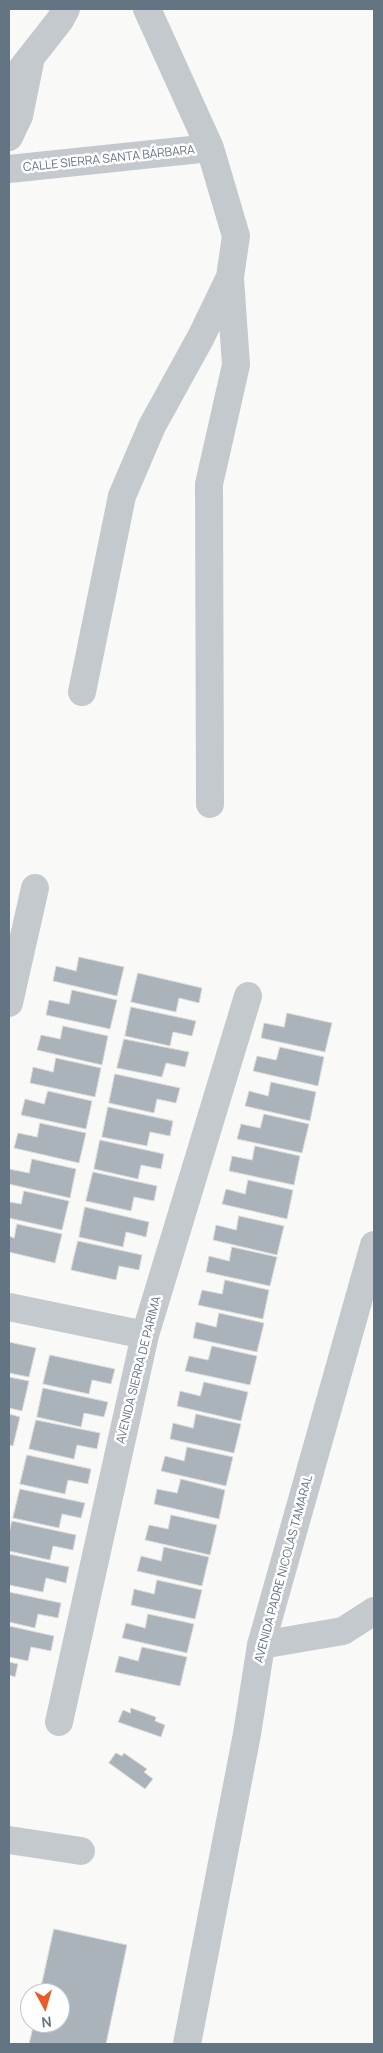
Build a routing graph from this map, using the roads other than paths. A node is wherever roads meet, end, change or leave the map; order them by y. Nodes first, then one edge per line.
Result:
1 (66, 9) edge
2 (147, 9) edge
3 (31, 58) junction
4 (9, 85) edge
5 (9, 137) edge
6 (210, 148) junction
7 (9, 169) edge
8 (230, 277) junction
9 (82, 692) dead end
10 (210, 804) dead end
11 (35, 888) dead end
12 (248, 996) dead end
13 (9, 1003) edge
14 (374, 1246) edge
15 (9, 1307) edge
16 (145, 1335) junction
17 (374, 1611) edge
18 (262, 1645) junction
19 (59, 1722) dead end
20 (9, 1840) edge
21 (81, 1851) dead end
22 (187, 2044) edge

1 - 3 street
2 - 6 street
3 - 4 street
3 - 5 street
6 - 7 street, CALLE SIERRA SANTA BÁRBARA
6 - 8 street
8 - 9 street
8 - 10 street
11 - 13 street
12 - 16 street, AVENIDA SIERRA DE PARIMA
14 - 18 street, AVENIDA PADRE NICOLAS TAMARAL
15 - 16 street
16 - 19 street, AVENIDA SIERRA DE PARIMA
17 - 18 street
18 - 22 street, AVENIDA PADRE NICOLAS TAMARAL
20 - 21 street

